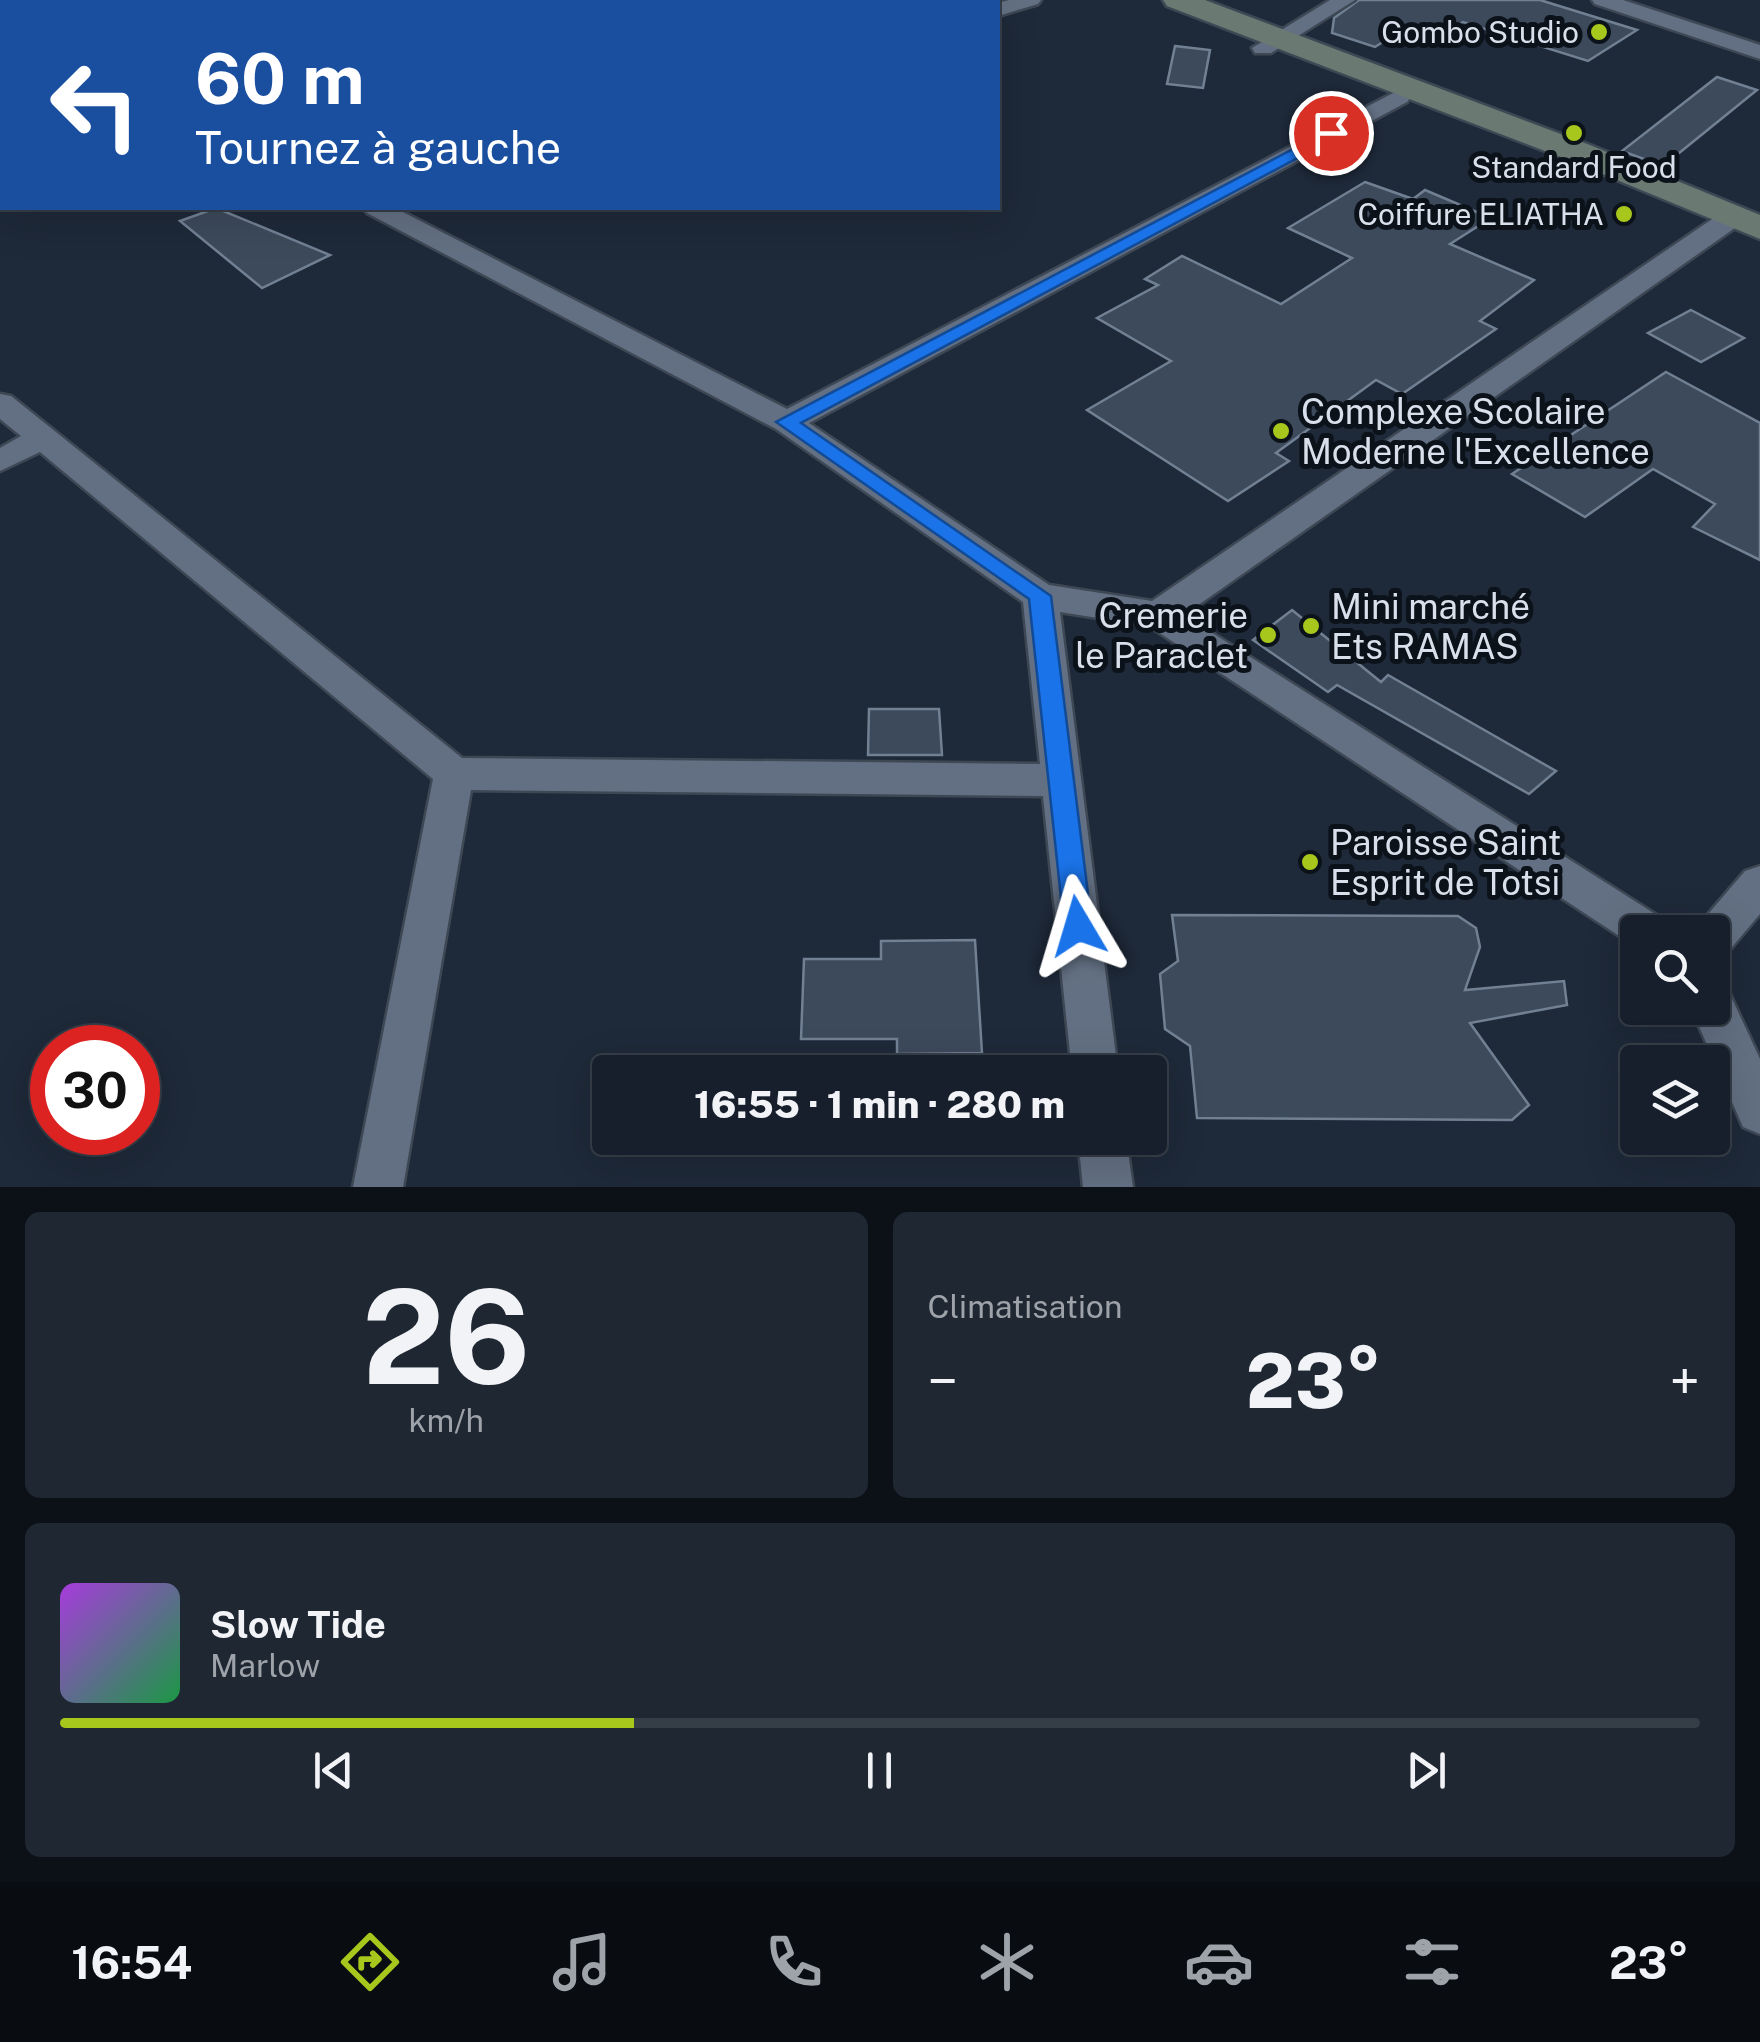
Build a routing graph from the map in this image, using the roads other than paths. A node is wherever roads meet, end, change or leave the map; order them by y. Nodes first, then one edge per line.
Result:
1 (1030, 0) edge
2 (1141, 0) edge
3 (1178, 0) edge
4 (1345, 0) edge
5 (1602, 0) edge
6 (1000, 9) edge
7 (1270, 43) junction
8 (1760, 52) edge
9 (1399, 97) junction
10 (1663, 188) junction
11 (382, 210) edge
12 (1746, 222) edge
13 (0, 403) edge
14 (786, 422) junction
15 (41, 439) junction
16 (0, 460) edge
17 (1040, 596) junction
18 (1158, 615) junction
19 (454, 774) junction
20 (1061, 780) junction
21 (1760, 884) edge
22 (1622, 915) edge
23 (1730, 919) edge
24 (1722, 1025) edge
25 (1093, 1055) edge
26 (1760, 1110) edge
27 (1104, 1155) edge
28 (378, 1187) edge
29 (1108, 1187) edge

1 - 6 street
2 - 7 main road
3 - 7 main road
4 - 7 street
5 - 8 street
7 - 9 main road
7 - 10 main road
9 - 10 main road
9 - 14 street
10 - 12 main road
11 - 14 street
12 - 18 street
13 - 15 street
14 - 17 street
15 - 16 street
15 - 19 street
17 - 18 street
17 - 20 street
18 - 22 street
19 - 20 street
19 - 28 street
20 - 25 street
21 - 23 street
24 - 26 street
27 - 29 street

